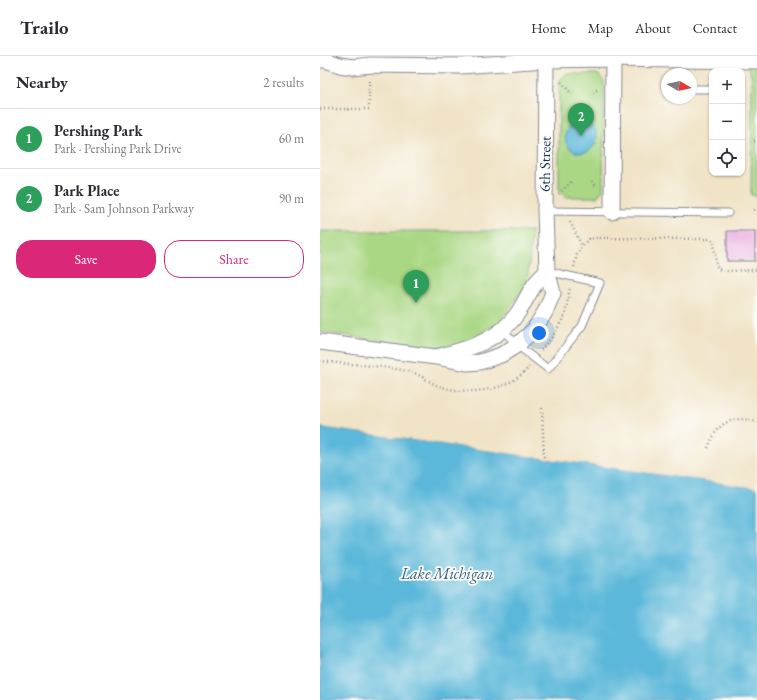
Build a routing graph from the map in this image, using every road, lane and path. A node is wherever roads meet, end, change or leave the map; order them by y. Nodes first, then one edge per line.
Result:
1 (613, 57) edge
2 (546, 58) edge
3 (324, 59) edge
4 (757, 61) edge
5 (558, 77) dead end
6 (369, 80) dead end
7 (697, 89) edge
8 (709, 89) edge
9 (572, 94) dead end
10 (320, 109) edge
11 (571, 182) dead end
12 (557, 196) dead end
13 (545, 212) junction
14 (612, 212) junction
15 (728, 213) dead end
16 (570, 221) dead end
17 (582, 246) dead end
18 (547, 271) junction
19 (502, 329) junction
20 (320, 342) edge
21 (517, 345) junction
22 (436, 357) junction
23 (542, 408) dead end
24 (757, 422) edge
25 (708, 448) dead end
26 (544, 459) dead end

1 - 2 street
1 - 4 street
1 - 14 street
2 - 3 street
2 - 13 street, 6th Street
5 - 9 path
6 - 10 path
7 - 8 lane
11 - 12 path
13 - 14 lane
13 - 18 street, 6th Street
14 - 15 lane
16 - 17 path
18 - 19 street
18 - 21 street, 6th Street
18 - 21 lane
19 - 21 lane
19 - 22 street
20 - 22 street, 6th Street
21 - 22 street, 6th Street
23 - 26 path
24 - 25 path

